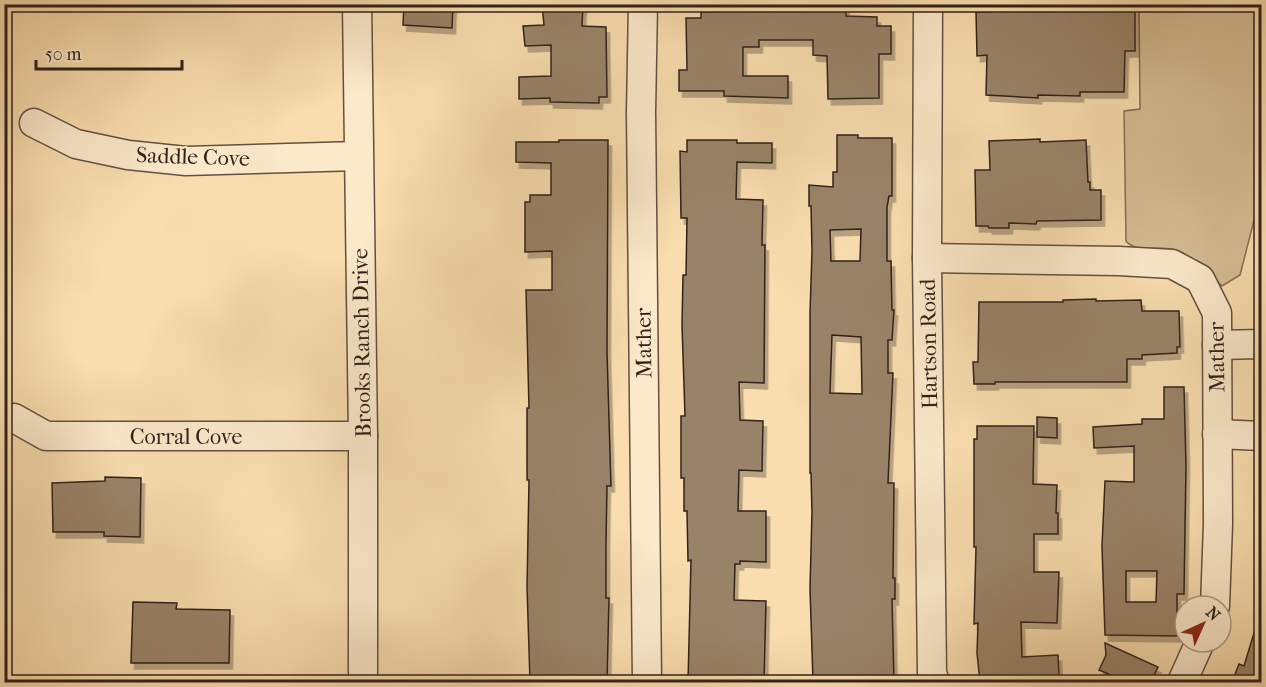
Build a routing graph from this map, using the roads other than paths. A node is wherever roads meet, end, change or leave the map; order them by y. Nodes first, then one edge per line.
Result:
1 (357, 4) edge
2 (643, 4) edge
3 (928, 4) edge
4 (34, 123) dead end
5 (358, 156) junction
6 (927, 258) junction
7 (1262, 344) edge
8 (1217, 345) junction
9 (14, 418) dead end
10 (1218, 434) junction
11 (363, 436) junction
12 (1262, 436) edge
13 (1215, 594) edge
14 (1195, 654) edge
15 (363, 682) edge
16 (647, 682) edge
17 (935, 682) edge
18 (1182, 682) edge

1 - 5 street, Brooks Ranch Drive
2 - 16 street, Mather
3 - 6 street, Hartson Road
4 - 5 street, Saddle Cove
5 - 11 street, Brooks Ranch Drive
6 - 8 street, Mather
6 - 17 street, Hartson Road
7 - 8 street
8 - 10 street, Mather
9 - 11 street, Corral Cove
10 - 12 street
10 - 13 street, Mather
11 - 15 street, Brooks Ranch Drive
14 - 18 street

